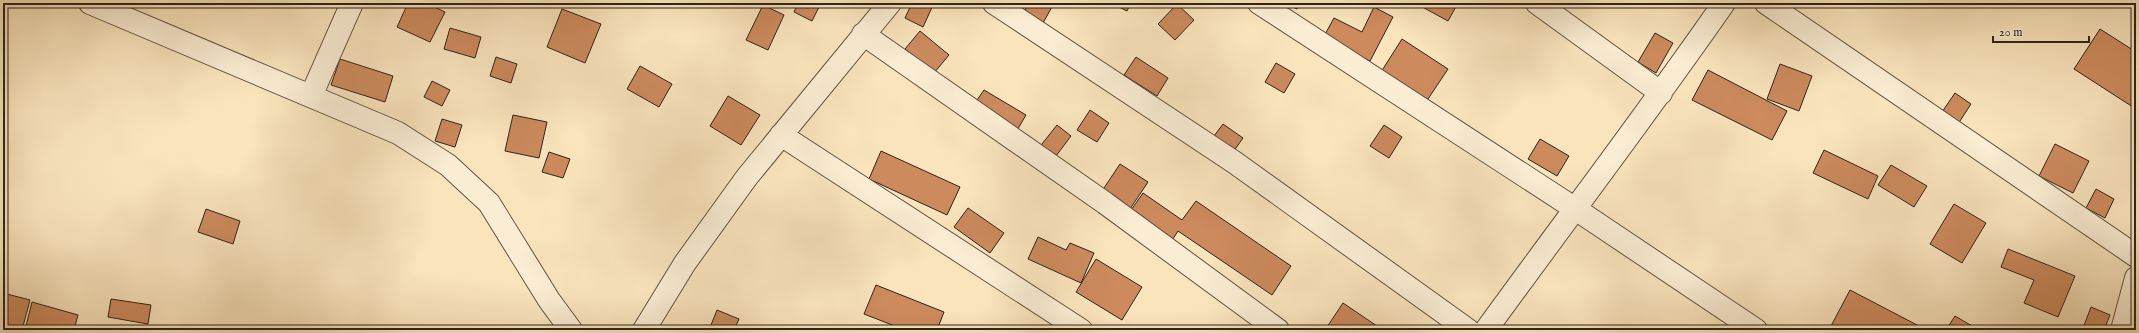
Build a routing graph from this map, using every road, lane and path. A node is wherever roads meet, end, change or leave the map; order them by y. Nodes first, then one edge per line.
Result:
1 (90, 3) edge
2 (352, 3) edge
3 (889, 3) edge
4 (994, 3) edge
5 (1259, 3) edge
6 (1537, 3) edge
7 (1724, 3) edge
8 (1766, 3) edge
9 (863, 34) junction
10 (1661, 93) junction
11 (310, 96) junction
12 (781, 135) junction
13 (1574, 208) junction
14 (2136, 256) edge
15 (2136, 278) edge
16 (571, 330) edge
17 (644, 330) edge
18 (1081, 330) edge
19 (1278, 330) edge
20 (1468, 330) edge
21 (1486, 330) edge
22 (1756, 330) edge
23 (2122, 330) edge

1 - 11 street
2 - 11 street
3 - 9 street
4 - 20 street
5 - 13 street
6 - 10 street
7 - 10 street
8 - 14 street
9 - 12 street
9 - 19 street
10 - 13 street
11 - 16 street
12 - 17 street
12 - 18 street
13 - 21 street
13 - 22 street
15 - 23 street

